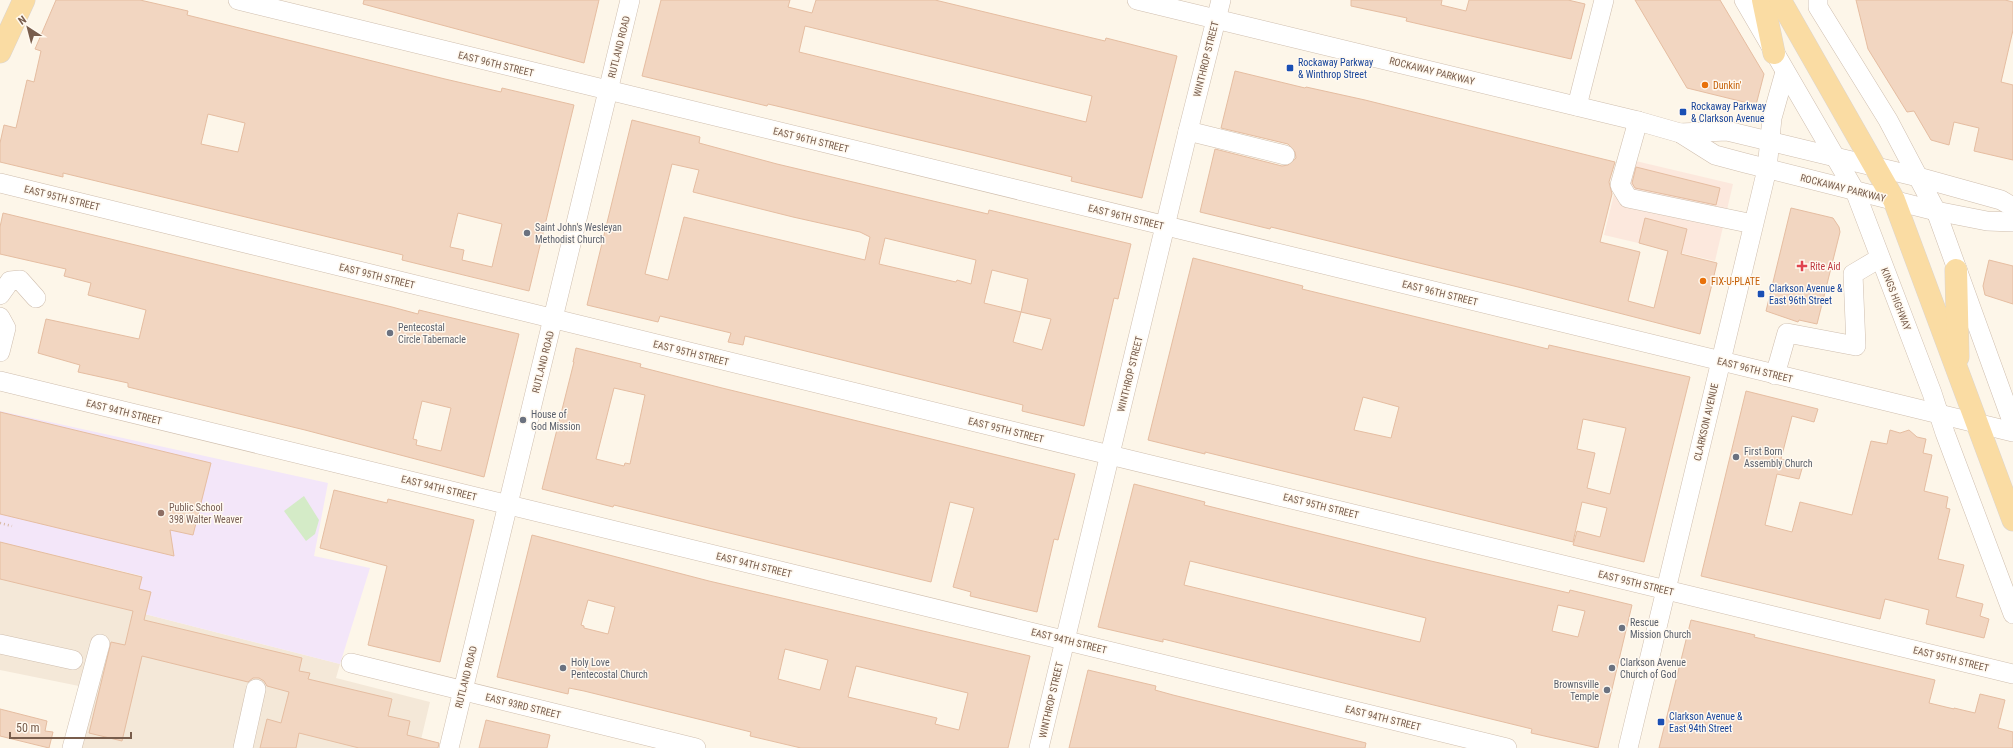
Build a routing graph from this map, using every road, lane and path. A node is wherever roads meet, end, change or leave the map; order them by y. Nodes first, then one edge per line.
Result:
1 (24, 0) edge
2 (238, 0) edge
3 (630, 0) edge
4 (1137, 0) edge
5 (1221, 0) edge
6 (1604, 0) edge
7 (1744, 0) edge
8 (1763, 0) edge
9 (1780, 0) edge
10 (1818, 0) edge
11 (1217, 19) junction
12 (0, 52) edge
13 (1774, 53) junction
14 (1785, 72) junction
15 (608, 91) junction
16 (1577, 106) junction
17 (1638, 121) junction
18 (1188, 131) junction
19 (1680, 133) junction
20 (1769, 142) junction
21 (1285, 155) dead end
22 (1834, 157) junction
23 (1875, 167) junction
24 (1767, 169) junction
25 (1918, 177) junction
26 (0, 183) edge
27 (1855, 192) junction
28 (1894, 200) junction
29 (2013, 207) edge
30 (1936, 211) junction
31 (2013, 222) edge
32 (1753, 224) junction
33 (1166, 226) junction
34 (1880, 258) junction
35 (1956, 270) junction
36 (0, 295) edge
37 (36, 298) dead end
38 (0, 316) edge
39 (553, 319) junction
40 (0, 352) edge
41 (1720, 361) junction
42 (1775, 375) junction
43 (1958, 375) junction
44 (0, 381) edge
45 (1939, 414) junction
46 (1976, 424) junction
47 (2013, 424) edge
48 (2013, 432) edge
49 (1110, 455) junction
50 (508, 505) junction
51 (2013, 520) edge
52 (0, 523) edge
53 (12, 526) dead end
54 (1666, 590) junction
55 (2013, 614) edge
56 (1065, 640) junction
57 (0, 644) edge
58 (100, 644) dead end
59 (73, 660) dead end
60 (351, 663) dead end
61 (2013, 674) edge
62 (256, 690) dead end
63 (462, 691) junction
64 (72, 748) edge
65 (243, 748) edge
66 (449, 748) edge
67 (696, 748) edge
68 (1039, 748) edge
69 (1507, 748) edge
70 (1628, 748) edge

1 - 12 main road
2 - 15 street, EAST 96TH STREET
3 - 15 street, RUTLAND ROAD
4 - 11 street, ROCKAWAY PARKWAY
5 - 11 street, WINTHROP STREET
6 - 16 street
7 - 13 street, KINGS HIGHWAY
8 - 13 main road
9 - 23 main road
10 - 25 street
11 - 16 street, ROCKAWAY PARKWAY
11 - 18 street, WINTHROP STREET
13 - 14 street, KINGS HIGHWAY
14 - 20 street, CLARKSON AVENUE
14 - 22 street, KINGS HIGHWAY
15 - 33 street, EAST 96TH STREET
15 - 39 street, RUTLAND ROAD
16 - 17 street, ROCKAWAY PARKWAY
17 - 19 street, ROCKAWAY PARKWAY
17 - 32 street
18 - 21 street
18 - 33 street, WINTHROP STREET
19 - 20 street, ROCKAWAY PARKWAY
19 - 24 street, ROCKAWAY PARKWAY
20 - 22 street, ROCKAWAY PARKWAY
20 - 24 street, CLARKSON AVENUE
22 - 23 street, ROCKAWAY PARKWAY
22 - 27 street, KINGS HIGHWAY
23 - 25 street, ROCKAWAY PARKWAY
23 - 28 main road
24 - 27 street, ROCKAWAY PARKWAY
24 - 32 street, CLARKSON AVENUE
25 - 29 street, ROCKAWAY PARKWAY
25 - 30 street
26 - 39 street, EAST 95TH STREET
27 - 28 street, ROCKAWAY PARKWAY
27 - 34 street, KINGS HIGHWAY
28 - 30 street, ROCKAWAY PARKWAY
28 - 43 main road
30 - 31 street, ROCKAWAY PARKWAY
30 - 35 street
32 - 41 street, CLARKSON AVENUE
33 - 41 street, EAST 96TH STREET
33 - 49 street, WINTHROP STREET
34 - 42 street
34 - 45 street, KINGS HIGHWAY
35 - 43 main road
35 - 47 street
36 - 37 street
38 - 40 street
39 - 49 street, EAST 95TH STREET
39 - 50 street, RUTLAND ROAD
41 - 42 street, EAST 96TH STREET
41 - 54 street, CLARKSON AVENUE
42 - 45 street, EAST 96TH STREET
43 - 46 main road
44 - 50 street, EAST 94TH STREET
45 - 46 street, EAST 96TH STREET
45 - 55 street, KINGS HIGHWAY
46 - 48 street, EAST 96TH STREET
46 - 51 main road
49 - 54 street, EAST 95TH STREET
49 - 56 street, WINTHROP STREET
50 - 56 street, EAST 94TH STREET
50 - 63 street, RUTLAND ROAD
52 - 53 path
54 - 61 street, EAST 95TH STREET
54 - 70 street, CLARKSON AVENUE
56 - 68 street, WINTHROP STREET
56 - 69 street, EAST 94TH STREET
57 - 59 street
58 - 64 street
60 - 63 street, EAST 93RD STREET
62 - 65 street
63 - 66 street, RUTLAND ROAD
63 - 67 street, EAST 93RD STREET

